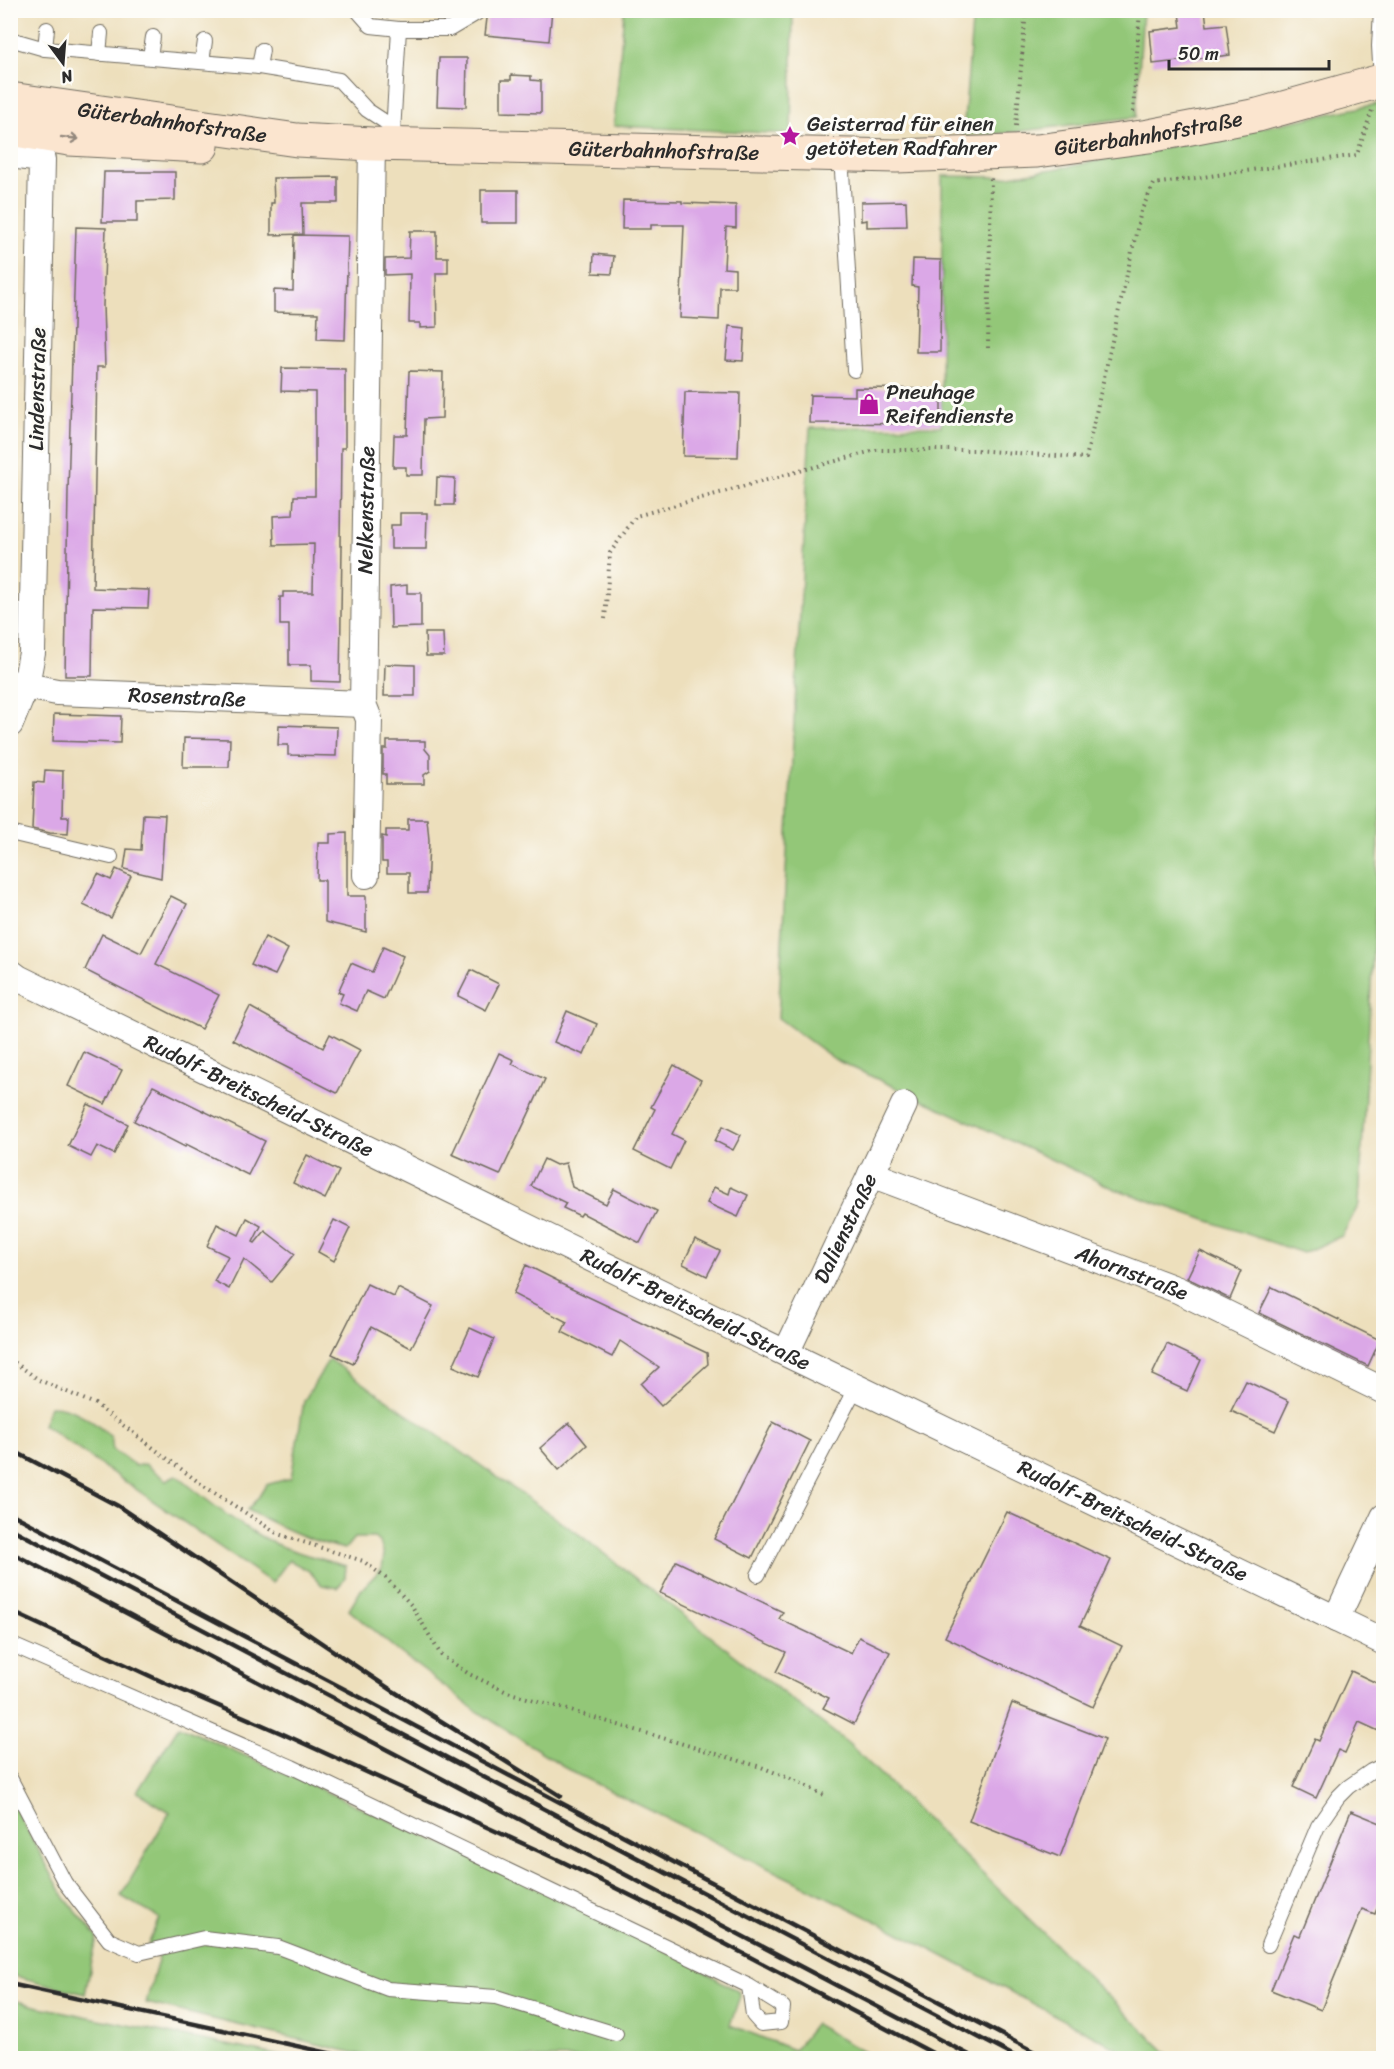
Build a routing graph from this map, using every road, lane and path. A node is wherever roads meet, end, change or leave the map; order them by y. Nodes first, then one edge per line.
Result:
1 (357, 10) edge
2 (477, 10) edge
3 (1026, 10) edge
4 (1140, 10) edge
5 (1381, 10) edge
6 (47, 29) dead end
7 (399, 29) junction
8 (101, 33) dead end
9 (153, 37) dead end
10 (10, 39) edge
11 (205, 41) dead end
12 (45, 49) junction
13 (262, 50) dead end
14 (99, 54) junction
15 (150, 57) junction
16 (202, 62) junction
17 (259, 67) junction
18 (1382, 81) edge
19 (10, 99) edge
20 (10, 129) edge
21 (386, 138) junction
22 (1131, 138) junction
23 (297, 140) junction
24 (1003, 152) junction
25 (10, 155) edge
26 (841, 155) junction
27 (988, 348) dead end
28 (854, 370) dead end
29 (605, 619) dead end
30 (18, 684) edge
31 (363, 704) junction
32 (10, 724) edge
33 (10, 833) edge
34 (111, 857) dead end
35 (366, 875) dead end
36 (10, 972) edge
37 (904, 1105) dead end
38 (871, 1174) junction
39 (786, 1353) junction
40 (10, 1359) edge
41 (856, 1387) junction
42 (1383, 1391) edge
43 (1383, 1517) edge
44 (758, 1575) dead end
45 (1336, 1618) junction
46 (1383, 1642) edge
47 (10, 1644) edge
48 (1383, 1767) edge
49 (10, 1778) edge
50 (826, 1796) dead end
51 (1268, 1945) dead end
52 (749, 1986) dead end
53 (616, 2034) dead end

1 - 7 lane
2 - 7 lane
3 - 24 path
4 - 22 path
5 - 18 lane
6 - 12 lane
7 - 21 lane
8 - 14 lane
9 - 15 lane
10 - 12 lane
11 - 16 lane
12 - 14 lane
13 - 17 lane
14 - 15 lane
15 - 16 lane
16 - 17 lane
17 - 21 lane
18 - 22 main road, Güterbahnhofstraße
18 - 29 path
19 - 23 main road, Güterbahnhofstraße
20 -> 23 main road, Güterbahnhofstraße
21 - 23 main road, Güterbahnhofstraße
21 - 26 main road, Güterbahnhofstraße
21 - 31 street, Nelkenstraße
22 - 24 main road, Güterbahnhofstraße
24 - 26 main road, Güterbahnhofstraße
24 - 27 path
25 - 30 street, Lindenstraße
26 - 28 lane
30 - 31 street, Rosenstraße
30 - 32 street, Lindenstraße
31 - 35 street, Nelkenstraße
33 - 34 lane
36 - 39 street, Rudolf-Breitscheid-Straße
37 - 38 street, Dalienstraße
38 - 39 street, Dalienstraße
38 - 42 street, Ahornstraße
39 - 41 street, Rudolf-Breitscheid-Straße
40 - 50 path
41 - 44 lane
41 - 45 street, Rudolf-Breitscheid-Straße
43 - 45 street
45 - 46 street, Rudolf-Breitscheid-Straße
47 - 52 lane
48 - 51 lane
49 - 53 lane

